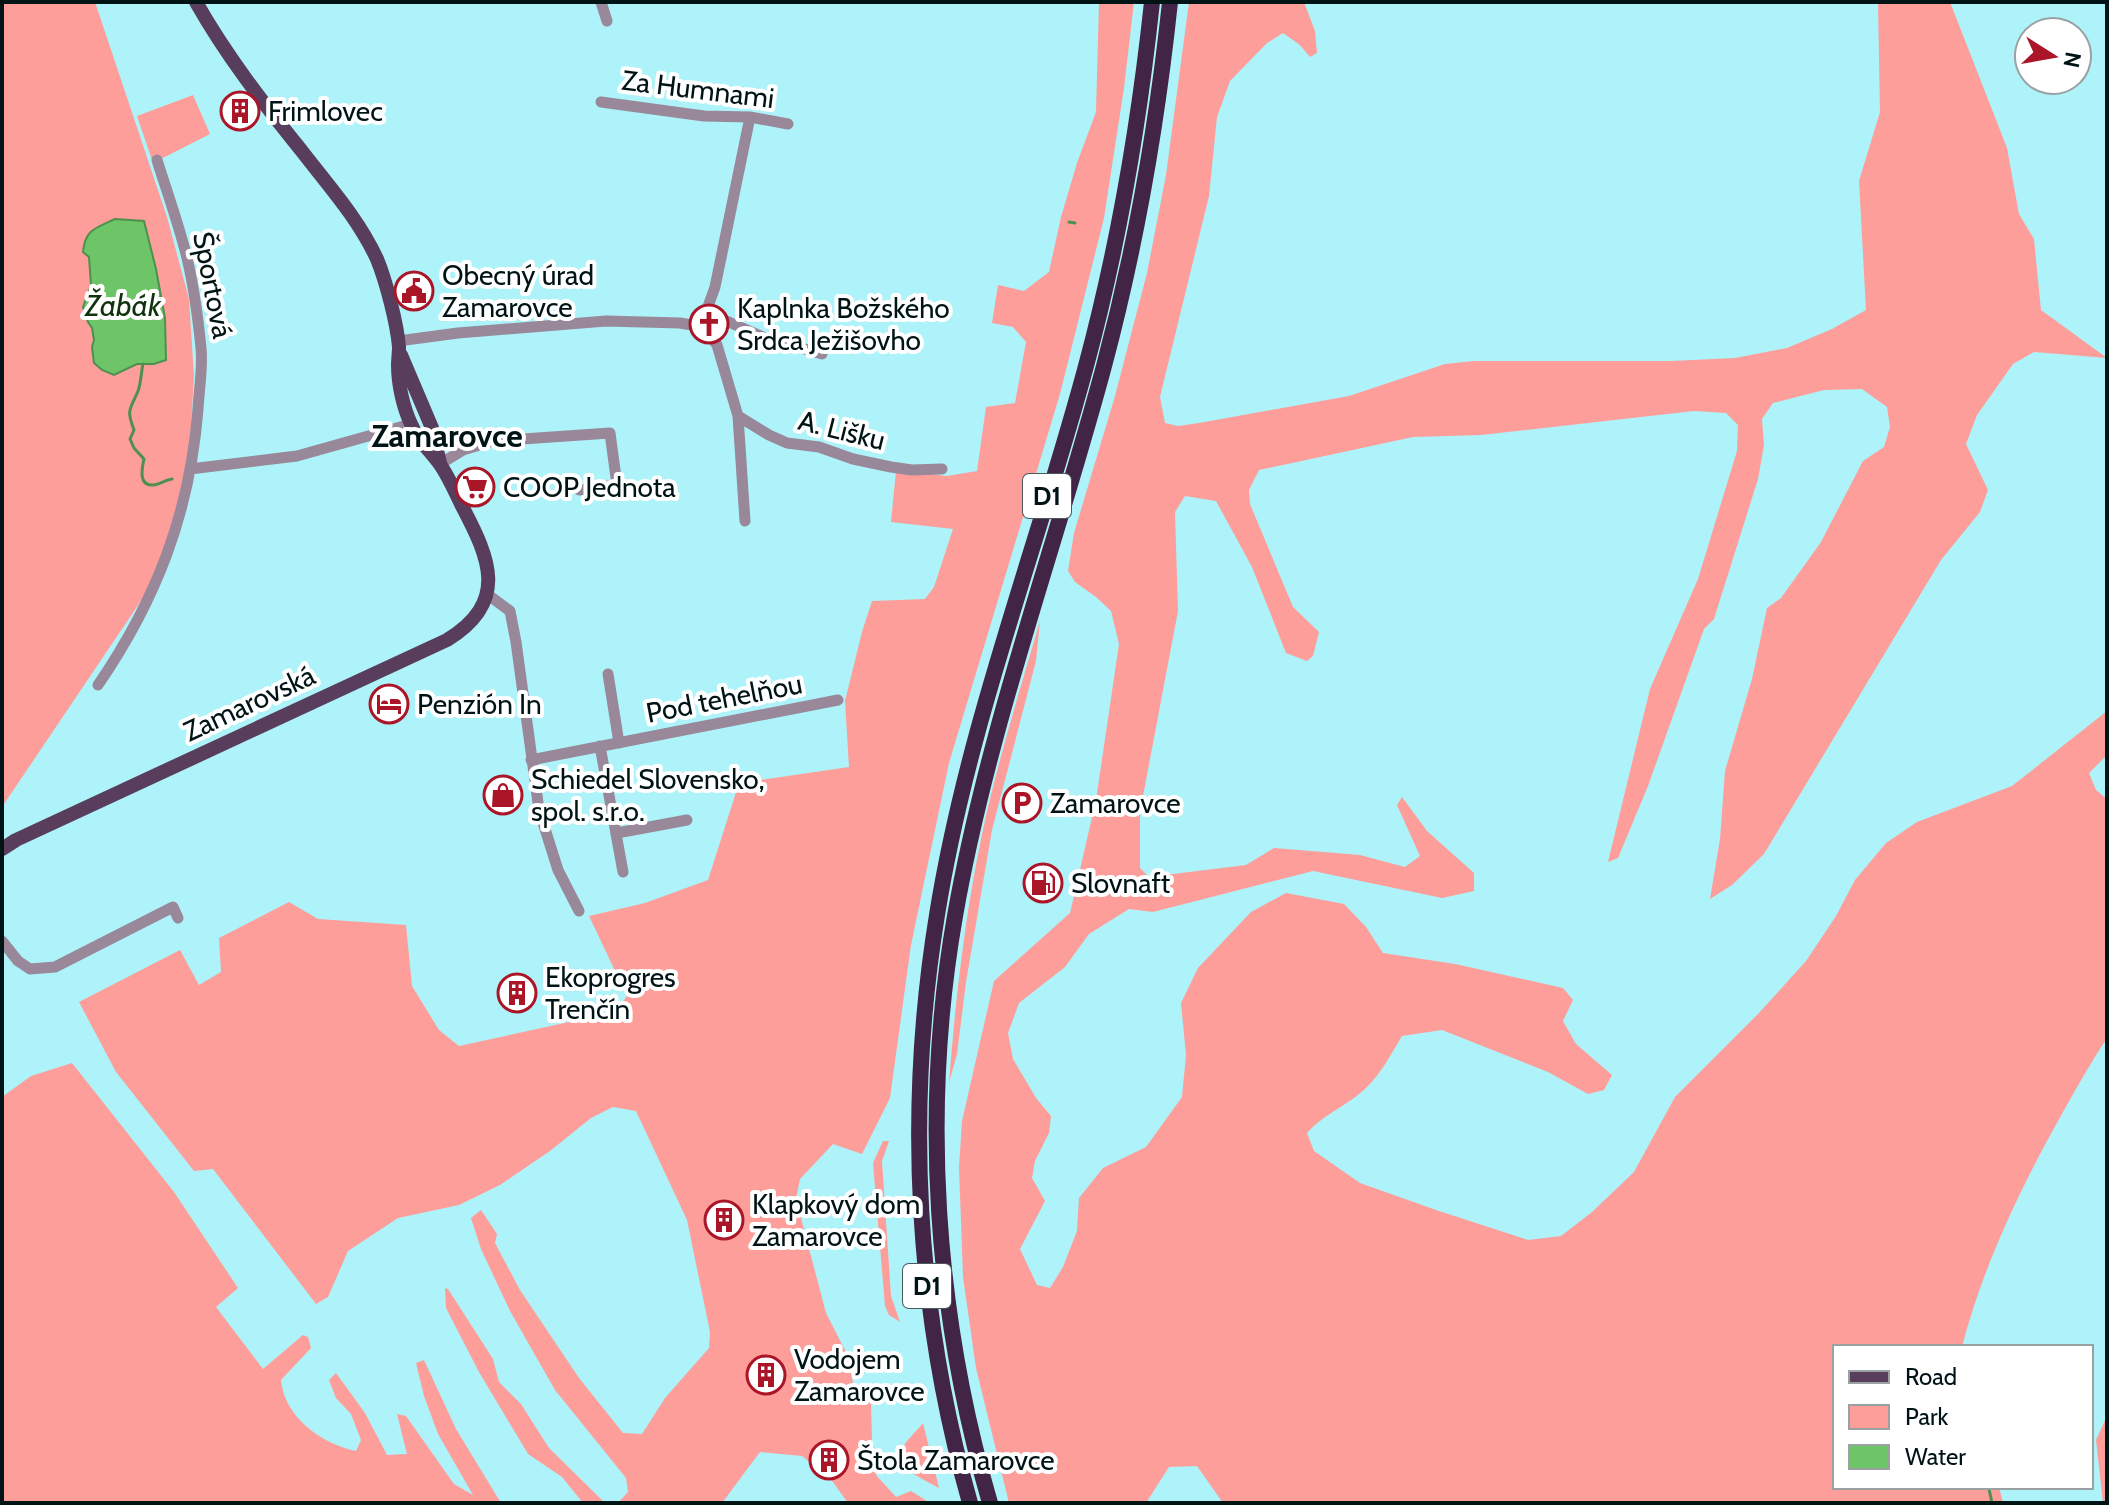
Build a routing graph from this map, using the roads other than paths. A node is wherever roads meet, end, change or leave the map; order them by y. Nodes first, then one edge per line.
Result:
1 (196, 2) edge
2 (601, 2) edge
3 (1152, 2) edge
4 (1170, 2) edge
5 (607, 21) dead end
6 (601, 102) dead end
7 (750, 117) junction
8 (788, 124) dead end
9 (157, 160) dead end
10 (706, 312) junction
11 (698, 326) junction
12 (399, 346) junction
13 (822, 354) dead end
14 (738, 416) junction
15 (411, 424) junction
16 (440, 464) junction
17 (190, 469) junction
18 (942, 469) dead end
19 (579, 490) dead end
20 (745, 521) dead end
21 (487, 594) junction
22 (608, 674) dead end
23 (98, 685) dead end
24 (838, 700) dead end
25 (619, 743) junction
26 (600, 746) junction
27 (531, 760) junction
28 (687, 820) dead end
29 (617, 833) junction
30 (2, 849) edge
31 (623, 872) dead end
32 (579, 911) dead end
33 (178, 918) dead end
34 (2, 941) edge
35 (970, 1503) edge
36 (990, 1503) edge

1 - 12 main road
2 - 5 street
3 - 35 highway, D1
4 - 36 highway, D1
6 - 7 street, Za Humnami
7 - 8 street, Za Humnami
7 - 10 street
9 - 17 street, Športová
10 - 11 street
10 - 13 street
11 - 12 street
11 - 14 street
12 - 15 main road
12 - 16 main road
14 - 18 street, A. Lišku
14 - 20 street
15 - 16 main road
15 - 17 street
16 - 19 street
16 - 21 main road
17 - 23 street, Športová
21 - 27 street
21 - 30 main road, Zamarovská
22 - 25 street, Pod tehelňou
24 - 25 street, Pod tehelňou
25 - 26 street, Pod tehelňou
26 - 27 street, Pod tehelňou
26 - 29 street
27 - 32 street
28 - 29 street
29 - 31 street
33 - 34 street

